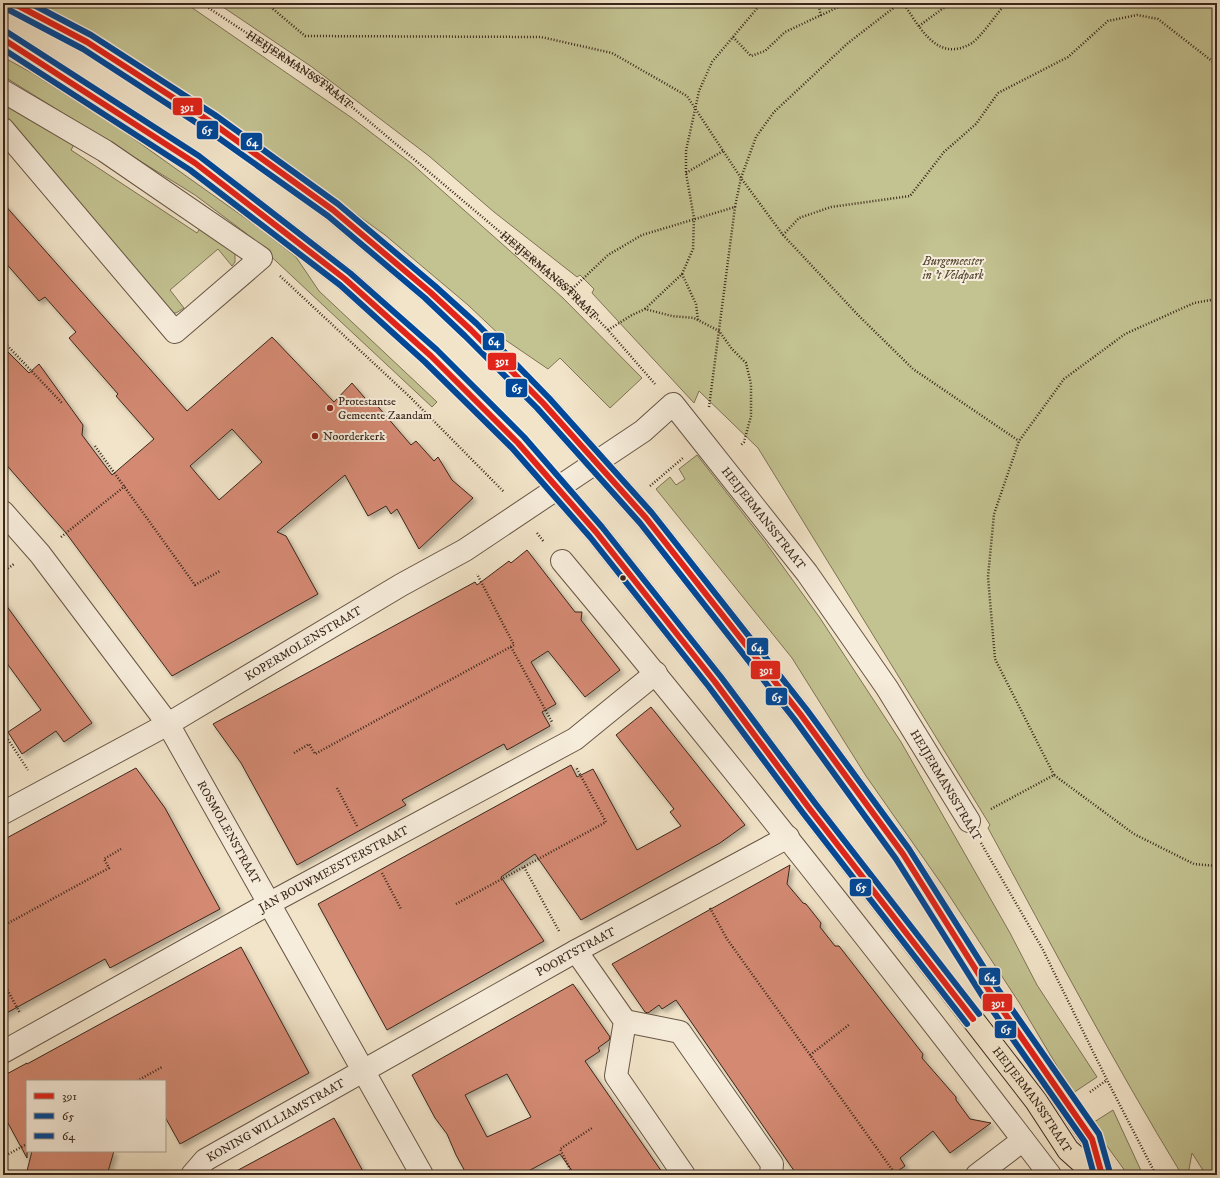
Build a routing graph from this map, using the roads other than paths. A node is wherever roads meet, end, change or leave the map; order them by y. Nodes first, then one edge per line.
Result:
1 (12, 3) edge
2 (3, 39) edge
3 (3, 91) edge
4 (3, 129) edge
5 (673, 404) joint
6 (597, 462) junction
7 (558, 488) junction
8 (3, 512) edge
9 (562, 561) road end
10 (656, 673) junction
11 (168, 724) junction
12 (3, 813) edge
13 (969, 821) road end
14 (788, 837) junction
15 (270, 903) junction
16 (574, 952) junction
17 (625, 1021) junction
18 (3, 1052) edge
19 (364, 1070) junction
20 (1023, 1140) junction
21 (192, 1175) edge
22 (422, 1175) edge
23 (684, 1175) edge
24 (770, 1175) edge
25 (977, 1175) edge
26 (1050, 1175) edge
27 (1096, 1175) edge
28 (1102, 1175) edge

1 - 6 main road, HEIJERMANSSTRAAT
2 - 7 main road, HEIJERMANSSTRAAT
3 - 4 street
5 - 6 street, KOPERMOLENSTRAAT
5 - 13 street, HEIJERMANSSTRAAT
6 - 7 street, KOPERMOLENSTRAAT
6 - 28 main road, HEIJERMANSSTRAAT
7 - 11 street, KOPERMOLENSTRAAT
7 - 27 main road, HEIJERMANSSTRAAT
8 - 11 street, ROSMOLENSTRAAT
9 - 10 street
10 - 14 street
10 - 15 street, JAN BOUWMEESTERSTRAAT
11 - 12 street, KOPERMOLENSTRAAT
11 - 15 street, ROSMOLENSTRAAT
14 - 16 street, POORTSTRAAT
14 - 20 street
15 - 18 street, JAN BOUWMEESTERSTRAAT
15 - 19 street, ROSMOLENSTRAAT
16 - 17 street
16 - 19 street, POORTSTRAAT
17 - 23 street
17 - 24 street
19 - 21 street, KONING WILLIAMSTRAAT
19 - 22 street, ROSMOLENSTRAAT
20 - 25 street
20 - 26 street

